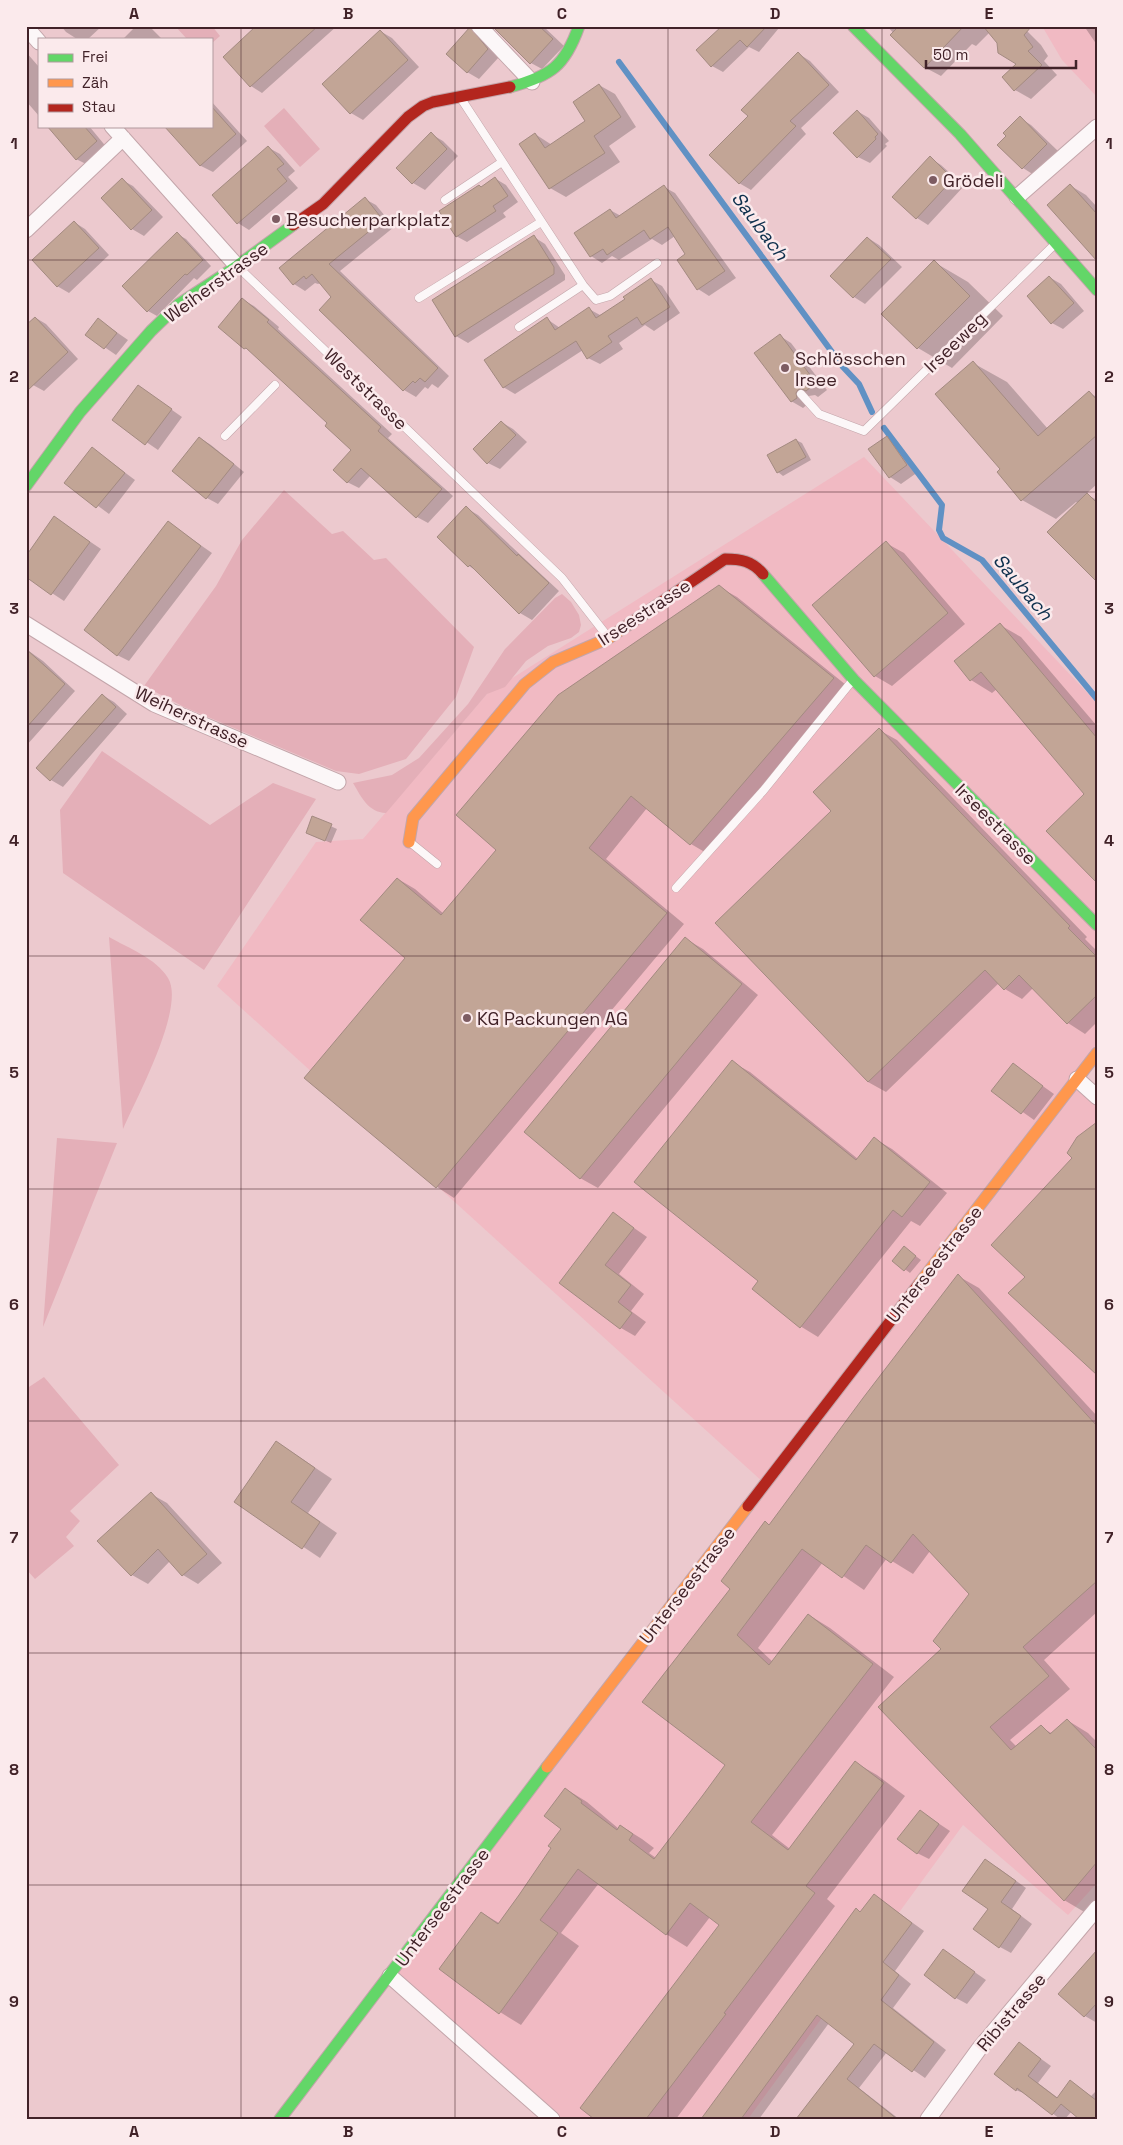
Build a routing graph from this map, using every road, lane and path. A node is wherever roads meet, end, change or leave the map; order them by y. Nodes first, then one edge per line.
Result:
1 (479, 26) edge
2 (579, 26) edge
3 (854, 26) edge
4 (26, 27) edge
5 (38, 41) edge
6 (532, 82) junction
7 (459, 96) junction
8 (1097, 126) edge
9 (114, 128) edge
10 (123, 138) junction
11 (502, 162) junction
12 (1017, 197) junction
13 (445, 200) dead end
14 (541, 222) junction
15 (26, 230) edge
16 (1057, 243) junction
17 (657, 263) dead end
18 (237, 266) junction
19 (582, 285) junction
20 (1097, 290) edge
21 (419, 298) dead end
22 (519, 327) dead end
23 (275, 386) dead end
24 (801, 394) dead end
25 (225, 436) dead end
26 (26, 486) edge
27 (26, 624) edge
28 (609, 638) junction
29 (854, 680) junction
30 (338, 782) dead end
31 (409, 842) joint
32 (437, 864) dead end
33 (676, 888) dead end
34 (1097, 925) edge
35 (1097, 1053) edge
36 (1076, 1079) junction
37 (1097, 1096) edge
38 (1097, 1908) edge
39 (390, 1976) junction
40 (280, 2119) edge
41 (552, 2119) edge
42 (928, 2119) edge

1 - 6 street
2 - 6 street, Weiherstrasse
3 - 12 street
4 - 5 street
6 - 7 street, Weiherstrasse
7 - 11 lane
7 - 18 street, Weiherstrasse
8 - 12 street
9 - 10 street, Weststrasse
10 - 15 street
10 - 18 street, Weststrasse
11 - 13 lane
11 - 14 lane
12 - 16 street
14 - 19 lane
14 - 21 lane
16 - 20 street
16 - 24 lane, Irseeweg
17 - 19 lane
18 - 26 street, Weiherstrasse
18 - 28 lane, Weststrasse
19 - 22 lane
23 - 25 lane
27 - 30 street, Weiherstrasse
28 - 29 street, Irseestrasse
28 - 31 street, Irseestrasse
29 - 33 lane
29 - 34 street, Irseestrasse
31 - 32 lane
35 - 36 street, Unterseestrasse
36 - 37 street
36 - 39 street, Unterseestrasse
38 - 42 street, Ribistrasse
39 - 40 street, Unterseestrasse
39 - 41 street

